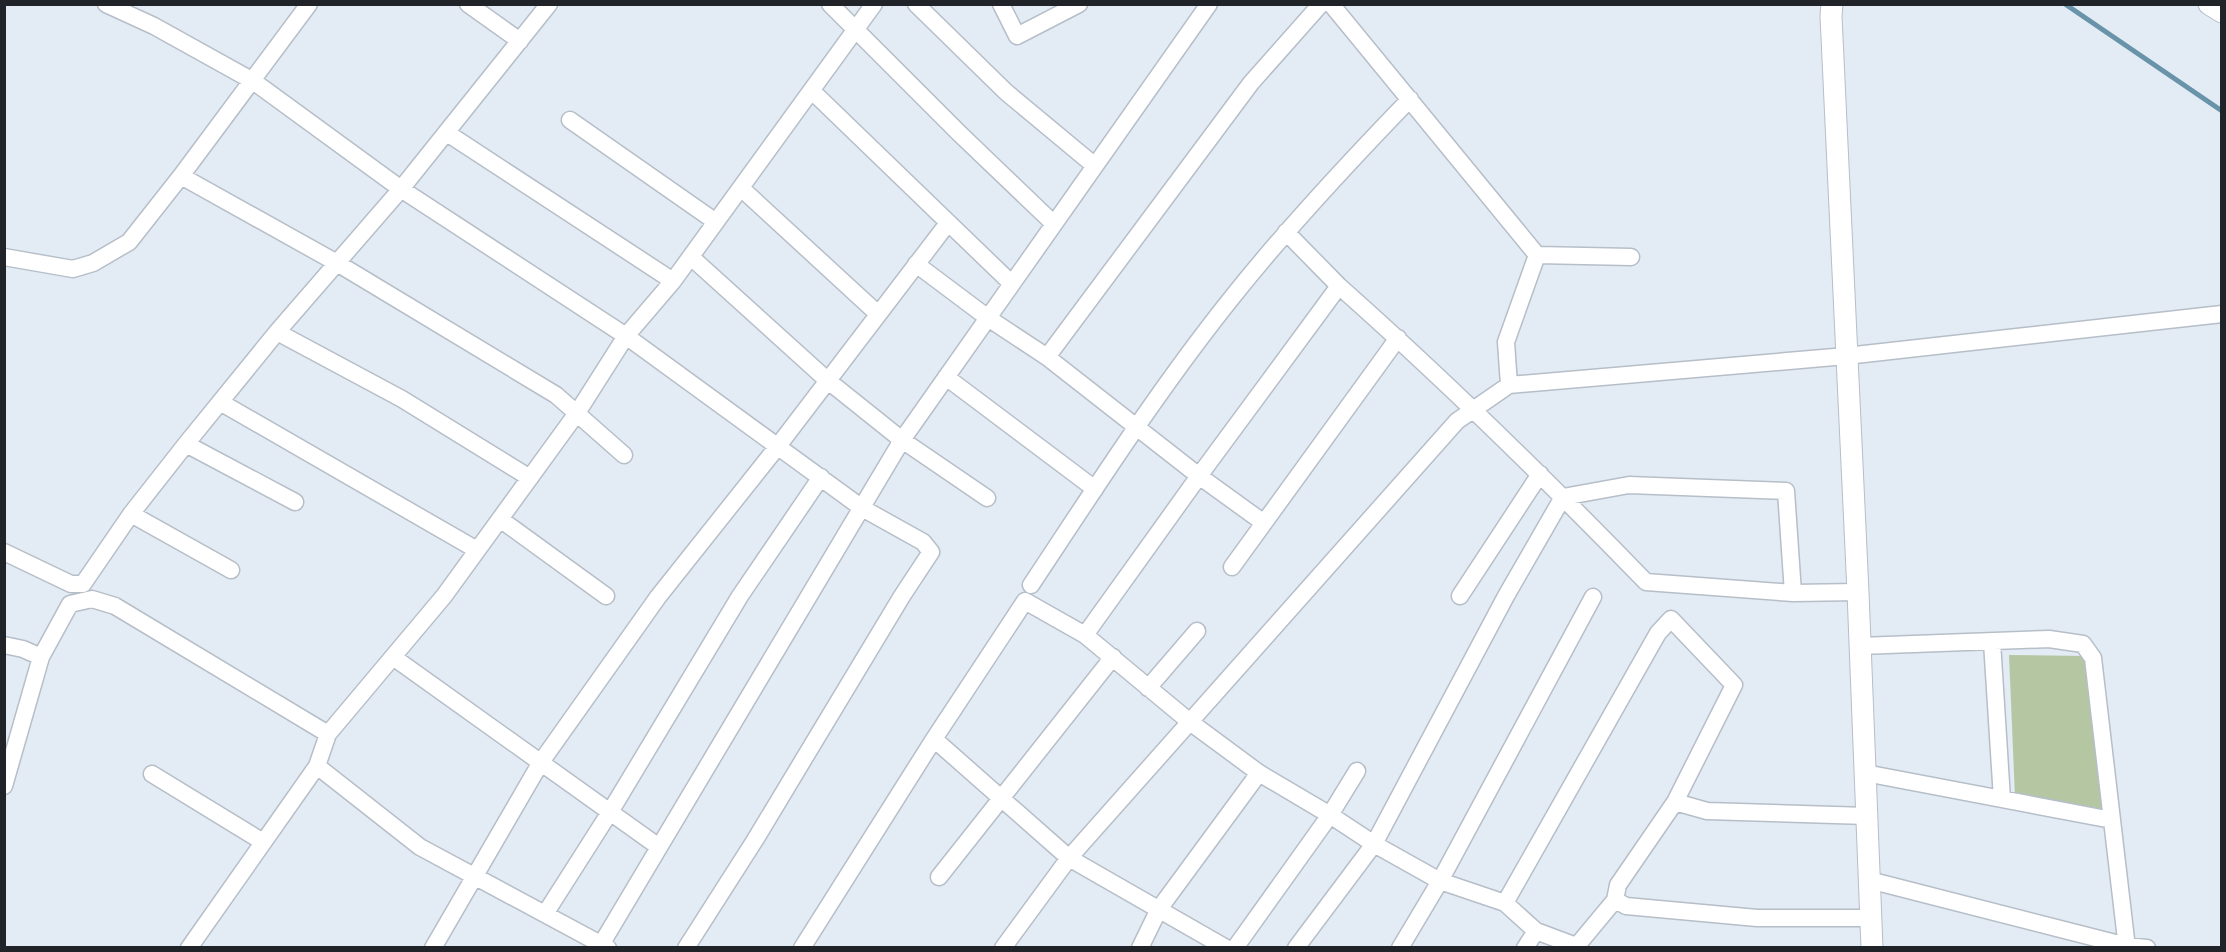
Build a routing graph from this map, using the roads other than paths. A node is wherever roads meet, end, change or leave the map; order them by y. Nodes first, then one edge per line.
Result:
1 (106, 4) edge
2 (468, 4) edge
3 (549, 4) edge
4 (830, 4) edge
5 (874, 4) edge
6 (916, 4) edge
7 (1002, 4) edge
8 (1080, 4) edge
9 (1209, 4) edge
10 (1321, 4) edge
11 (1331, 4) edge
12 (1832, 4) edge
13 (2209, 4) edge
14 (302, 6) edge
15 (2222, 12) edge
16 (857, 29) junction
17 (520, 40) junction
18 (253, 81) junction
19 (812, 91) junction
20 (1410, 99) junction
21 (570, 120) dead end
22 (447, 133) junction
23 (1095, 166) junction
24 (181, 176) junction
25 (741, 188) junction
26 (401, 189) junction
27 (716, 222) junction
28 (948, 223) junction
29 (1054, 224) junction
30 (1286, 232) junction
31 (1538, 255) junction
32 (4, 257) edge
33 (691, 257) junction
34 (1631, 257) dead end
35 (338, 263) junction
36 (916, 264) junction
37 (673, 281) junction
38 (1012, 284) junction
39 (1340, 286) junction
40 (878, 314) junction
41 (2222, 314) edge
42 (988, 318) junction
43 (277, 333) junction
44 (626, 336) junction
45 (1398, 338) junction
46 (1846, 356) junction
47 (1047, 357) junction
48 (946, 378) junction
49 (827, 380) junction
50 (1509, 385) junction
51 (220, 402) junction
52 (1473, 410) junction
53 (577, 413) junction
54 (1136, 428) junction
55 (902, 440) junction
56 (186, 444) junction
57 (778, 446) junction
58 (624, 455) dead end
59 (1540, 474) junction
60 (821, 477) junction
61 (1199, 477) junction
62 (530, 478) junction
63 (1095, 489) junction
64 (1563, 497) junction
65 (987, 498) dead end
66 (295, 502) dead end
67 (862, 508) junction
68 (131, 514) junction
69 (500, 519) junction
70 (1264, 523) junction
71 (477, 550) junction
72 (4, 552) edge
73 (1232, 567) dead end
74 (231, 570) dead end
75 (1031, 585) dead end
76 (1858, 592) junction
77 (1793, 593) junction
78 (606, 596) dead end
79 (1460, 596) dead end
80 (1593, 597) dead end
81 (1197, 631) dead end
82 (1085, 635) junction
83 (1992, 642) junction
84 (4, 645) edge
85 (1860, 646) junction
86 (41, 657) junction
87 (393, 657) junction
88 (1113, 657) junction
89 (1148, 688) junction
90 (1190, 722) junction
91 (328, 734) junction
92 (934, 739) junction
93 (541, 762) junction
94 (317, 766) junction
95 (1357, 771) dead end
96 (1865, 773) junction
97 (152, 774) dead end
98 (1259, 774) junction
99 (4, 786) edge
100 (1002, 797) junction
101 (2002, 799) junction
102 (1675, 802) junction
103 (610, 812) junction
104 (1330, 815) junction
105 (1867, 816) junction
106 (2112, 820) junction
107 (263, 842) junction
108 (1374, 844) junction
109 (659, 847) junction
110 (1069, 858) junction
111 (474, 877) junction
112 (939, 877) dead end
113 (1869, 880) junction
114 (1440, 882) junction
115 (1615, 900) junction
116 (1505, 903) junction
117 (1159, 909) junction
118 (545, 914) junction
119 (1871, 918) junction
120 (1536, 931) junction
121 (603, 946) edge
122 (1575, 947) edge
123 (2127, 947) edge
124 (189, 948) edge
125 (433, 948) edge
126 (686, 948) edge
127 (802, 948) edge
128 (1003, 948) edge
129 (1140, 948) edge
130 (1226, 948) edge
131 (1236, 948) edge
132 (1296, 948) edge
133 (1400, 948) edge
134 (1525, 948) edge
135 (1872, 948) edge
136 (2146, 948) edge

1 - 18 street
2 - 17 street
3 - 17 street
4 - 16 street
5 - 16 street
6 - 23 street
7 - 8 street
9 - 23 street
10 - 47 street
11 - 20 street
12 - 46 street
13 - 15 street
14 - 18 street
16 - 19 street
16 - 29 street
17 - 22 street
18 - 24 street
18 - 26 street
19 - 25 street
19 - 28 street
20 - 30 street
20 - 31 street
21 - 27 street
22 - 26 street
22 - 37 street
23 - 29 street
24 - 32 street
24 - 35 street
25 - 27 street
25 - 40 street
26 - 35 street
26 - 44 street
27 - 33 street
28 - 36 street
28 - 38 street
29 - 38 street
30 - 39 street
30 - 54 street
31 - 34 street
31 - 50 street
33 - 37 street
33 - 49 street
35 - 43 street
35 - 53 street
36 - 40 street
36 - 42 street
37 - 44 street
38 - 42 street
39 - 45 street
39 - 61 street
40 - 49 street
41 - 46 street
42 - 47 street
42 - 48 street
43 - 51 street
43 - 62 street
44 - 53 street
44 - 57 street
45 - 52 street
45 - 70 street
46 - 50 street
46 - 76 street
47 - 54 street
48 - 55 street
48 - 63 street
49 - 55 street
49 - 57 street
50 - 52 street
51 - 56 street
51 - 71 street
52 - 59 street
52 - 90 street
53 - 58 street
53 - 62 street
54 - 61 street
54 - 63 street
55 - 65 street
55 - 67 street
56 - 66 street
56 - 68 street
57 - 60 street
57 - 93 street
59 - 64 street
59 - 79 street
60 - 67 street
60 - 103 street
61 - 70 street
61 - 82 street
62 - 69 street
63 - 75 street
64 - 77 street
64 - 77 street
64 - 108 street
67 - 109 street
67 - 126 street
68 - 72 street
68 - 74 street
69 - 71 street
69 - 78 street
70 - 73 street
71 - 87 street
76 - 77 street
76 - 85 street
80 - 114 street
81 - 89 street
82 - 88 street
82 - 92 street
83 - 85 street
83 - 101 street
83 - 106 street
84 - 86 street
85 - 96 street
86 - 91 street
86 - 99 street
87 - 91 street
87 - 93 street
88 - 89 street
88 - 100 street
89 - 90 street
90 - 98 street
90 - 110 street
91 - 94 street
92 - 100 street
92 - 127 street
93 - 103 street
93 - 111 street
94 - 107 street
94 - 111 street
95 - 104 street
96 - 101 street
96 - 105 street
97 - 107 street
98 - 104 street
98 - 117 street
100 - 110 street
100 - 112 street
101 - 106 street
102 - 105 street
102 - 115 street
102 - 116 street
103 - 109 street
103 - 118 street
104 - 108 street
104 - 131 street
105 - 113 street
106 - 123 street
107 - 124 street
108 - 114 street
108 - 132 street
109 - 121 street
110 - 117 street
110 - 128 street
111 - 118 street
111 - 125 street
113 - 119 street
113 - 123 street
114 - 116 street
114 - 133 street
115 - 119 street
115 - 122 street
116 - 120 street
117 - 129 street
117 - 130 street
118 - 121 street
119 - 135 street
120 - 122 street
120 - 134 street
123 - 136 street

